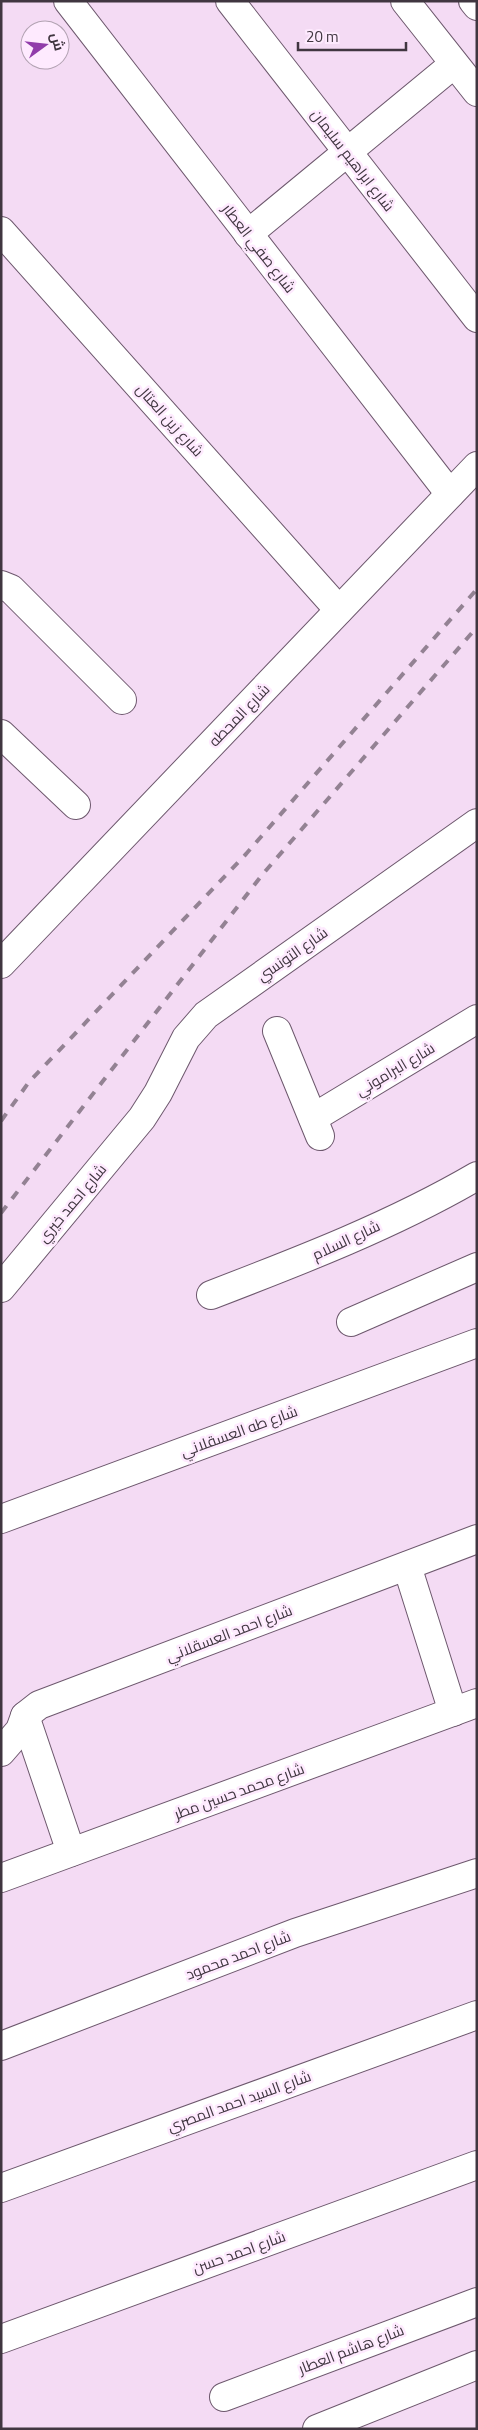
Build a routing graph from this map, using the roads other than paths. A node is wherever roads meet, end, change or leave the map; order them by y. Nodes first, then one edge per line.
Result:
1 (68, 1) edge
2 (230, 1) edge
3 (405, 1) edge
4 (473, 1) edge
5 (477, 6) edge
6 (454, 64) junction
7 (477, 92) edge
8 (348, 152) junction
9 (1, 231) edge
10 (248, 234) junction
11 (477, 318) edge
12 (477, 466) edge
13 (450, 494) junction
14 (1, 585) edge
15 (339, 610) junction
16 (122, 700) dead end
17 (1, 734) edge
18 (76, 805) dead end
19 (477, 823) edge
20 (1, 964) edge
21 (477, 1019) edge
22 (277, 1031) dead end
23 (142, 1118) joint
24 (477, 1176) edge
25 (477, 1267) edge
26 (1, 1288) edge
27 (211, 1295) dead end
28 (351, 1322) dead end
29 (477, 1343) edge
30 (1, 1519) edge
31 (477, 1539) edge
32 (407, 1566) junction
33 (465, 1707) edge
34 (25, 1716) junction
35 (2, 1751) edge
36 (72, 1852) junction
37 (477, 1873) edge
38 (1, 1878) edge
39 (477, 2015) edge
40 (1, 2046) edge
41 (477, 2164) edge
42 (1, 2188) edge
43 (477, 2302) edge
44 (1, 2339) edge
45 (477, 2365) edge
46 (224, 2397) dead end
47 (317, 2429) edge

1 - 10 street, شارع صفي العطار
2 - 8 street, شارع ابراهيم سليمان
3 - 6 street
4 - 5 street
6 - 7 street
6 - 8 street
8 - 10 street
8 - 11 street, شارع ابراهيم سليمان
9 - 15 street, شارع زين العتال
10 - 13 street, شارع صفي العطار
12 - 13 street, شارع المحطه
13 - 15 street, شارع المحطه
14 - 16 street
15 - 20 street, شارع المحطه
17 - 18 street
19 - 23 street, شارع التونسي
21 - 22 street, شارع البراموني
23 - 26 street, شارع احمد خيري
24 - 27 street, شارع السلام
25 - 28 street
29 - 30 street, شارع طه العسقلاني
31 - 32 street, شارع احمد العسقلاني
32 - 33 street
32 - 34 street, شارع احمد العسقلاني
33 - 36 street, شارع محمد حسين مطر
34 - 35 street, شارع احمد العسقلاني
34 - 36 street
36 - 38 street, شارع محمد حسين مطر
37 - 40 street, شارع احمد محمود
39 - 42 street, شارع السيد احمد المصري
41 - 44 street, شارع احمد حسن
43 - 46 street, شارع هاشم العطار
45 - 47 street

